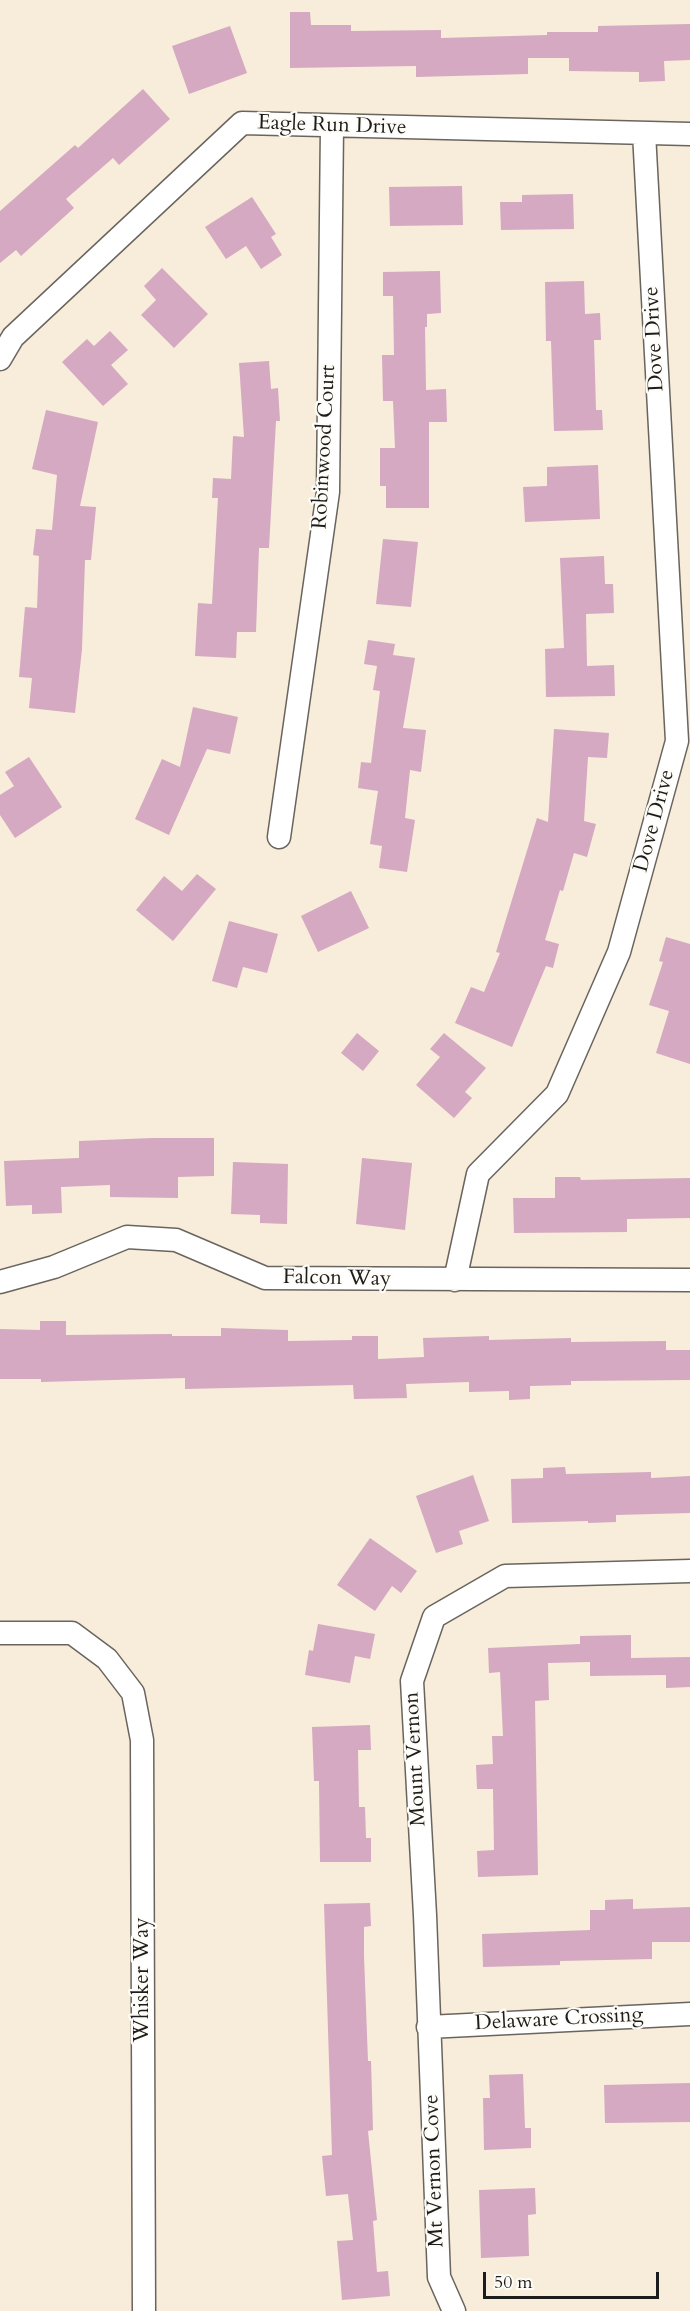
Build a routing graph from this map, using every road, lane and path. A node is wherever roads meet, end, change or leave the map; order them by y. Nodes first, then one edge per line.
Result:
1 (332, 126) junction
2 (644, 134) junction
3 (690, 134) edge
4 (0, 359) edge
5 (279, 837) dead end
6 (455, 1280) junction
7 (690, 1280) edge
8 (0, 1282) edge
9 (690, 1571) edge
10 (0, 1633) edge
11 (690, 2014) edge
12 (428, 2027) junction
13 (144, 2311) edge
14 (454, 2311) edge

1 - 2 street, Eagle Run Drive
1 - 4 street, Eagle Run Drive
1 - 5 street, Robinwood Court
2 - 3 street, Eagle Run Drive
2 - 6 street, Dove Drive
6 - 7 street, Falcon Way
6 - 8 street, Falcon Way
9 - 12 street, Mount Vernon
10 - 13 street, Whisker Way
11 - 12 street, Delaware Crossing
12 - 14 street, Mt Vernon Cove

